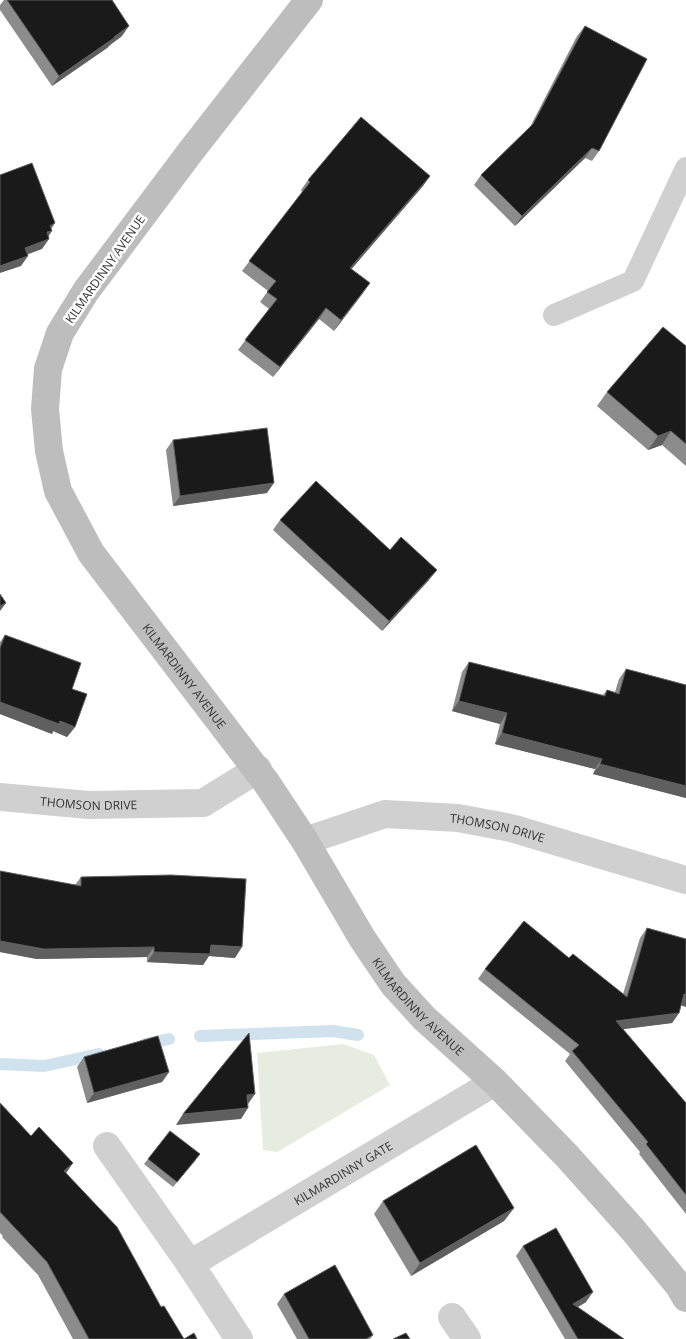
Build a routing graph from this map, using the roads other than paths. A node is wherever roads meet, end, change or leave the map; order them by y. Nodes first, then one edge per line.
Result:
1 (309, 0) edge
2 (686, 168) edge
3 (554, 316) dead end
4 (258, 769) junction
5 (0, 798) edge
6 (306, 841) junction
7 (686, 880) edge
8 (495, 1082) junction
9 (107, 1146) dead end
10 (190, 1264) junction
11 (686, 1298) edge
12 (452, 1317) dead end
13 (238, 1339) edge
14 (466, 1339) edge

1 - 4 street, KILMARDINNY AVENUE
2 - 3 lane
4 - 5 street, THOMSON DRIVE
4 - 6 street, KILMARDINNY AVENUE
6 - 7 street, THOMSON DRIVE
6 - 8 street, KILMARDINNY AVENUE
8 - 10 street, KILMARDINNY GATE
8 - 11 street, KILMARDINNY AVENUE
9 - 10 street
10 - 13 street
12 - 14 street

